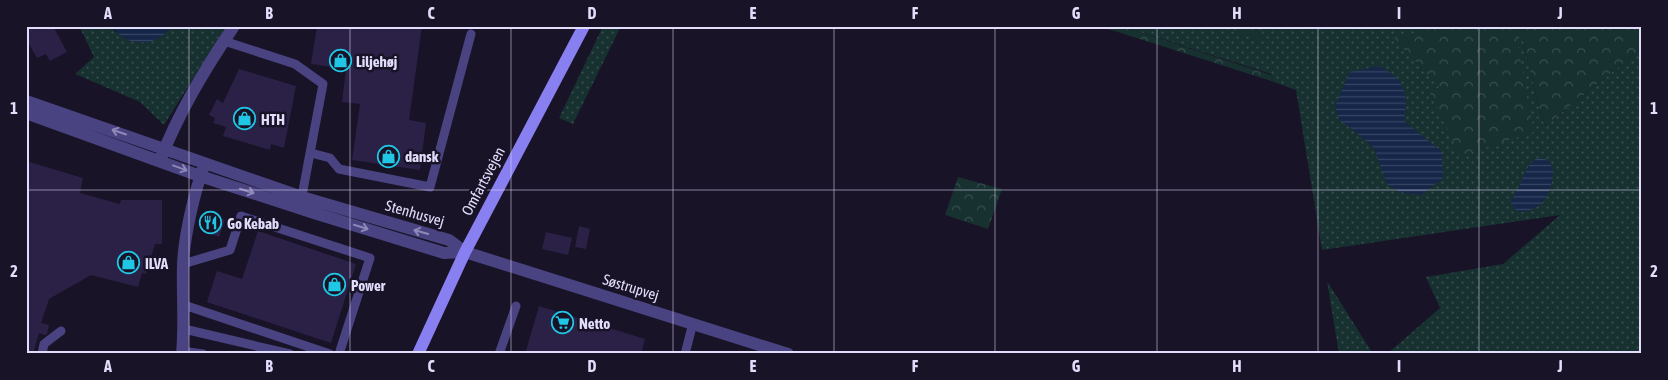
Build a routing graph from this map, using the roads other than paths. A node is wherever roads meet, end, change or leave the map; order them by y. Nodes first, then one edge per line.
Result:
1 (234, 26) edge
2 (584, 26) edge
3 (471, 34) dead end
4 (224, 42) junction
5 (26, 101) edge
6 (26, 113) edge
7 (165, 148) junction
8 (310, 153) junction
9 (160, 161) junction
10 (205, 163) junction
11 (200, 176) junction
12 (300, 202) junction
13 (464, 252) junction
14 (183, 264) junction
15 (184, 305) junction
16 (516, 306) dead end
17 (693, 323) junction
18 (184, 329) junction
19 (61, 331) dead end
20 (182, 352) edge
21 (42, 354) edge
22 (203, 354) edge
23 (290, 354) edge
24 (330, 354) edge
25 (339, 354) edge
26 (418, 354) edge
27 (499, 354) edge
28 (685, 354) edge
29 (788, 354) edge

1 - 4 street
2 - 13 main road, Omfartsvejen
3 - 8 lane
4 - 7 street
4 - 8 lane
7 -> 5 street, Stenhusvej
6 - 9 street, Stenhusvej
7 - 9 street
7 - 10 street, Stenhusvej
8 - 12 lane
9 -> 11 street, Stenhusvej
10 - 11 street
10 - 12 street, Stenhusvej
11 -> 12 street, Stenhusvej
11 - 14 street
12 - 13 street, Stenhusvej
13 - 17 street, Søstrupvej
13 - 26 main road, Omfartsvejen
14 - 15 street
14 - 25 lane
15 - 18 street
15 - 24 lane
16 - 27 lane
17 - 28 lane
17 - 29 street, Søstrupvej
18 - 20 street
18 - 23 lane
19 - 21 lane
20 - 22 lane

